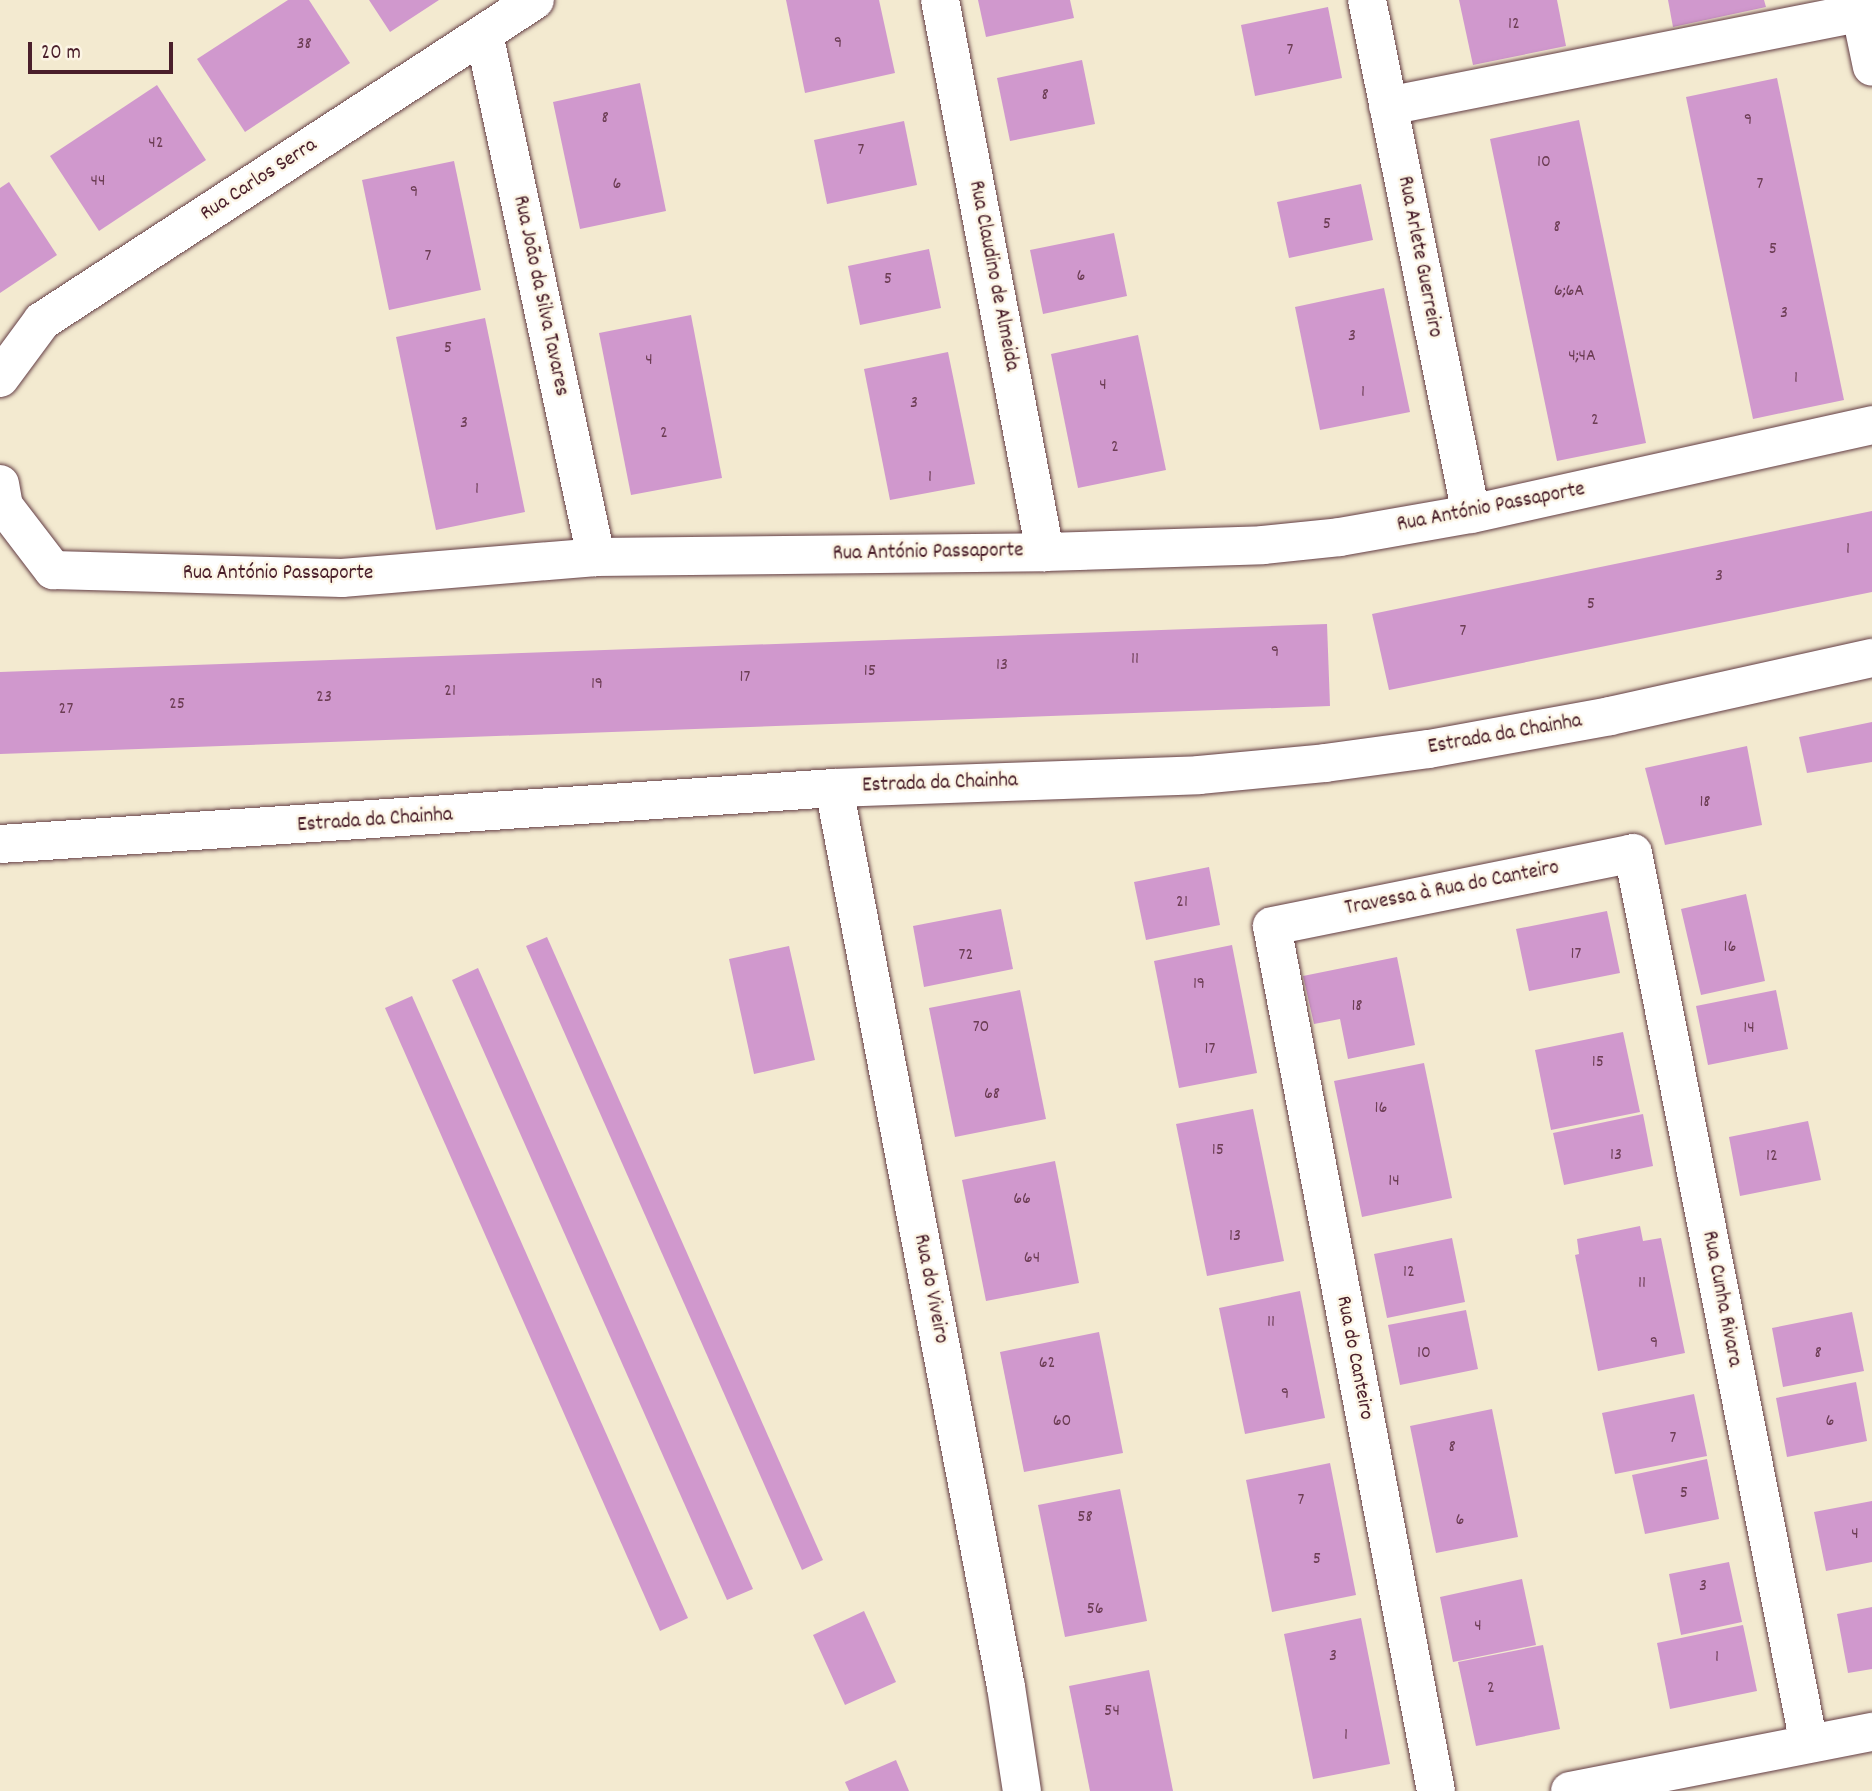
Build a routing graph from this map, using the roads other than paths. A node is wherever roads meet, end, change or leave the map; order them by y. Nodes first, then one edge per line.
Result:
1 (536, 0) edge
2 (940, 0) edge
3 (1367, 0) edge
4 (1863, 8) edge
5 (484, 34) junction
6 (1872, 67) edge
7 (1388, 106) junction
8 (0, 378) edge
9 (1872, 425) edge
10 (2, 495) edge
11 (1471, 514) junction
12 (1045, 552) junction
13 (596, 557) junction
14 (1872, 658) edge
15 (834, 788) junction
16 (0, 844) edge
17 (1633, 853) joint
18 (1272, 926) joint
19 (1872, 1732) edge
20 (1809, 1744) junction
21 (1022, 1791) edge
22 (1436, 1791) edge
23 (1570, 1791) edge

1 - 5 street, Rua Carlos Serra
2 - 12 street, Rua Claudino de Almeida
3 - 7 street, Rua Arlete Guerreiro
4 - 6 street
4 - 7 street
5 - 8 street, Rua Carlos Serra
5 - 13 street, Rua João da Silva Tavares
7 - 11 street, Rua Arlete Guerreiro
9 - 11 street, Rua António Passaporte
10 - 13 street, Rua António Passaporte
11 - 12 street, Rua António Passaporte
12 - 13 street, Rua António Passaporte
14 - 15 street, Estrada da Chainha
15 - 16 street, Estrada da Chainha
15 - 21 street, Rua do Viveiro
17 - 18 street, Travessa à Rua do Canteiro
17 - 20 street, Rua Cunha Rivara
18 - 22 street, Rua do Canteiro
19 - 20 street
20 - 23 street

